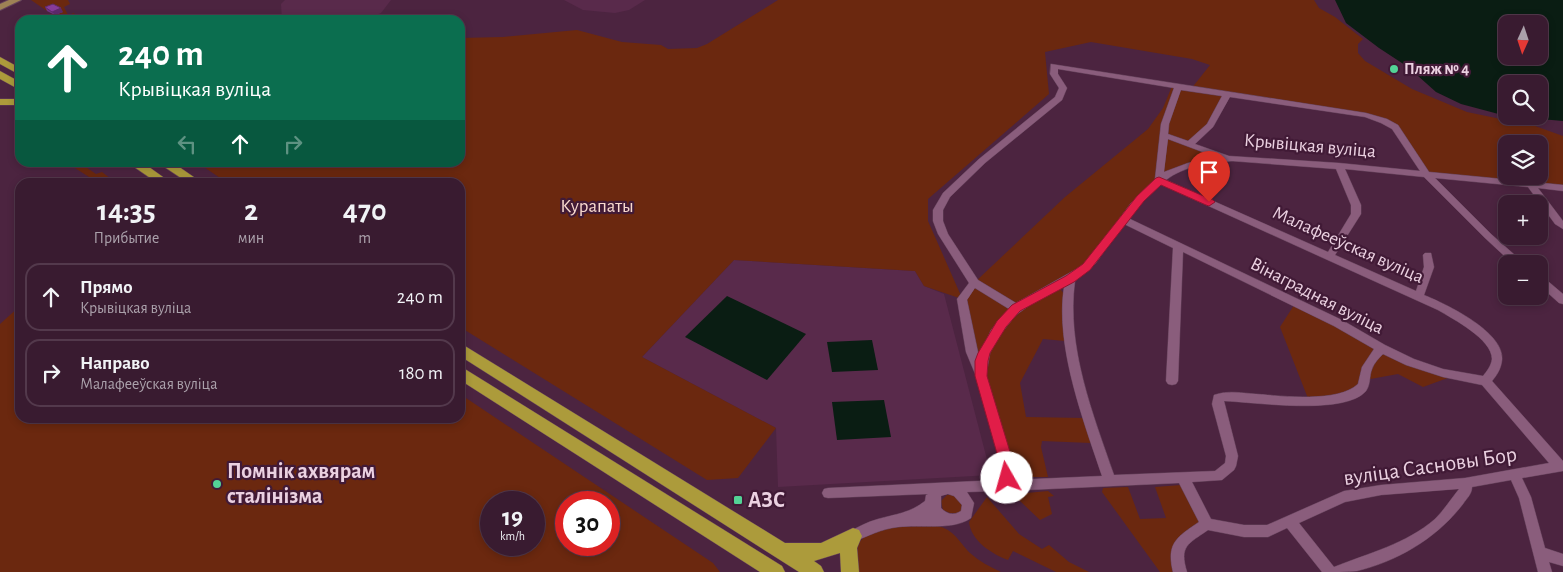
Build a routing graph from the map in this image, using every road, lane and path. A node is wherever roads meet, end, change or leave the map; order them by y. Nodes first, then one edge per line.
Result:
1 (18, 0) edge
2 (0, 7) edge
3 (0, 60) edge
4 (15, 69) edge
5 (0, 74) edge
6 (15, 84) edge
7 (1178, 87) junction
8 (1227, 95) junction
9 (0, 102) edge
10 (15, 102) edge
11 (1164, 135) junction
12 (1190, 144) junction
13 (1227, 158) junction
14 (1339, 166) junction
15 (141, 167) edge
16 (171, 167) edge
17 (1426, 174) junction
18 (158, 178) edge
19 (189, 178) edge
20 (1159, 180) junction
21 (1498, 182) edge
22 (1530, 185) joint
23 (1563, 188) edge
24 (1124, 220) junction
25 (1563, 226) edge
26 (1178, 247) junction
27 (1428, 255) dead end
28 (1510, 255) edge
29 (1330, 256) junction
30 (1070, 279) junction
31 (974, 283) junction
32 (1548, 288) edge
33 (1419, 296) junction
34 (1563, 300) edge
35 (1016, 308) junction
36 (1381, 348) junction
37 (465, 353) edge
38 (465, 375) edge
39 (981, 376) junction
40 (1172, 381) dead end
41 (1485, 381) junction
42 (1561, 466) edge
43 (1514, 475) junction
44 (1183, 478) junction
45 (1110, 481) junction
46 (1465, 483) junction
47 (1002, 487) junction
48 (986, 488) junction
49 (948, 489) junction
50 (910, 490) junction
51 (828, 494) dead end
52 (933, 502) junction
53 (969, 508) junction
54 (946, 520) junction
55 (898, 521) junction
56 (1289, 521) junction
57 (1207, 524) junction
58 (853, 536) junction
59 (781, 551) junction
60 (1541, 553) junction
61 (1563, 560) edge
62 (776, 572) edge
63 (815, 572) edge
64 (850, 572) edge
65 (1180, 572) edge
66 (1330, 572) edge
67 (1337, 572) edge
68 (1546, 572) edge

1 - 2 main road
3 - 4 highway
5 - 6 highway
7 - 8 street
7 - 11 street
7 - 31 street
8 - 12 street
8 - 17 street
9 - 10 highway
11 - 12 street
11 - 20 street
12 - 13 street
13 - 14 street, Крывіцкая вуліца
13 - 20 street, Крывіцкая вуліца
14 - 17 street, Крывіцкая вуліца
14 - 29 street
15 - 18 highway
16 - 19 highway
17 - 21 street, Крывіцкая вуліца
17 - 28 street
20 - 24 street, Крывіцкая вуліца
20 - 29 street, Малафееўская вуліца
22 - 23 street, Крывіцкая вуліца
22 - 25 street
24 - 26 street, Вінаградная вуліца
24 - 30 street, Крывіцкая вуліца
26 - 36 street, Вінаградная вуліца
26 - 40 street
27 - 33 street
29 - 33 street, Малафееўская вуліца
30 - 35 street, Крывіцкая вуліца
30 - 45 street
31 - 35 street
31 - 39 street
32 - 34 street
33 - 41 street, Малафееўская вуліца
35 - 39 street
36 - 41 street, Вінаградная вуліца
36 - 44 street
37 - 59 highway
38 - 62 highway
39 - 47 street
41 - 42 street
42 - 43 street, вуліца Сасновы Бор
43 - 46 street, вуліца Сасновы Бор
43 - 60 street
44 - 45 street
44 - 57 street
45 - 47 street
46 - 56 street, вуліца Сасновы Бор
46 - 67 street
47 - 48 street
48 - 49 street
48 - 53 street
49 - 50 street
49 - 52 street
49 - 53 street
50 - 51 street
50 - 52 street
52 - 54 street
52 - 55 street
53 - 54 street
54 - 55 street
55 - 58 street
56 - 57 street, вуліца Сасновы Бор
56 - 66 street
57 - 65 street
58 - 59 highway
58 - 64 highway
59 - 63 highway
60 - 61 street
60 - 68 street

